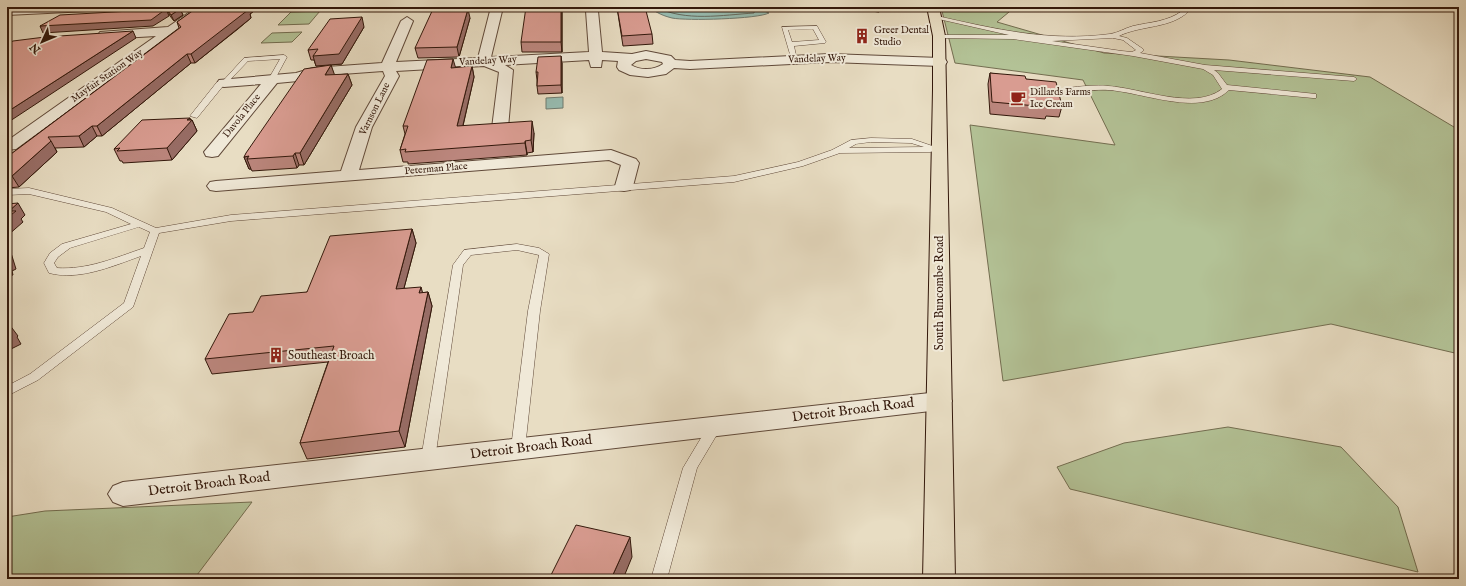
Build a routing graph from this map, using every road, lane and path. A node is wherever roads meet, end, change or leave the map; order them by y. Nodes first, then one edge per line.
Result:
1 (108, 7) edge
2 (204, 7) edge
3 (497, 7) edge
4 (856, 7) edge
5 (882, 7) edge
6 (1181, 7) edge
7 (592, 11) dead end
8 (7, 12) edge
9 (935, 13) edge
10 (407, 21) dead end
11 (170, 31) junction
12 (94, 36) edge
13 (939, 36) junction
14 (1114, 36) junction
15 (1022, 37) junction
16 (790, 44) junction
17 (1133, 54) junction
18 (595, 60) junction
19 (794, 60) junction
20 (484, 61) junction
21 (940, 62) junction
22 (1205, 67) junction
23 (506, 70) junction
24 (389, 71) junction
25 (1354, 79) dead end
26 (272, 80) junction
27 (224, 83) junction
28 (1226, 87) junction
29 (1071, 90) dead end
30 (1313, 96) dead end
31 (194, 116) dead end
32 (35, 127) junction
33 (7, 128) edge
34 (500, 128) edge
35 (10, 146) dead end
36 (940, 150) junction
37 (212, 152) dead end
38 (348, 176) junction
39 (216, 186) dead end
40 (624, 186) junction
41 (7, 192) edge
42 (140, 224) junction
43 (156, 231) junction
44 (149, 250) junction
45 (7, 392) edge
46 (939, 401) junction
47 (715, 426) junction
48 (518, 448) junction
49 (428, 459) junction
50 (122, 494) dead end
51 (659, 579) edge
52 (939, 579) edge

1 - 8 street
2 - 11 street, Mayfair Station Way
3 - 20 street
4 - 5 lane
6 - 14 lane
7 - 18 street
9 - 13 main road, South Buncombe Road
9 - 15 lane
10 - 24 street, Varnson Lane
11 - 12 street
11 - 32 street, Mayfair Station Way
13 - 15 lane
13 - 21 main road, South Buncombe Road
14 - 15 lane
14 - 17 lane
15 - 17 lane
16 - 16 lane
16 - 19 lane
17 - 22 lane
18 - 19 street, Vandelay Way
18 - 20 street, Vandelay Way
18 - 23 street, Vandelay Way
19 - 21 street, Vandelay Way
20 - 23 street
20 - 24 street, Vandelay Way
21 - 36 main road, South Buncombe Road
22 - 25 lane
22 - 28 lane
23 - 24 street, Vandelay Way
23 - 34 street
24 - 26 street, Vandelay Way
24 - 38 street, Varnson Lane
26 - 27 street, Vandelay Way
26 - 27 lane
26 - 37 street, Davola Place
27 - 31 lane
28 - 29 lane
28 - 30 lane
32 - 33 street
32 - 35 street, Mayfair Station Way
36 - 40 lane
36 - 46 main road, South Buncombe Road
38 - 39 street, Peterman Place
38 - 40 street, Peterman Place
40 - 43 lane
41 - 42 lane
42 - 43 lane
42 - 44 lane
43 - 44 lane
44 - 45 lane
46 - 47 street, Detroit Broach Road
46 - 52 main road, South Buncombe Road
47 - 48 street, Detroit Broach Road
47 - 51 lane
48 - 49 street, Detroit Broach Road
48 - 49 lane
49 - 50 street, Detroit Broach Road

